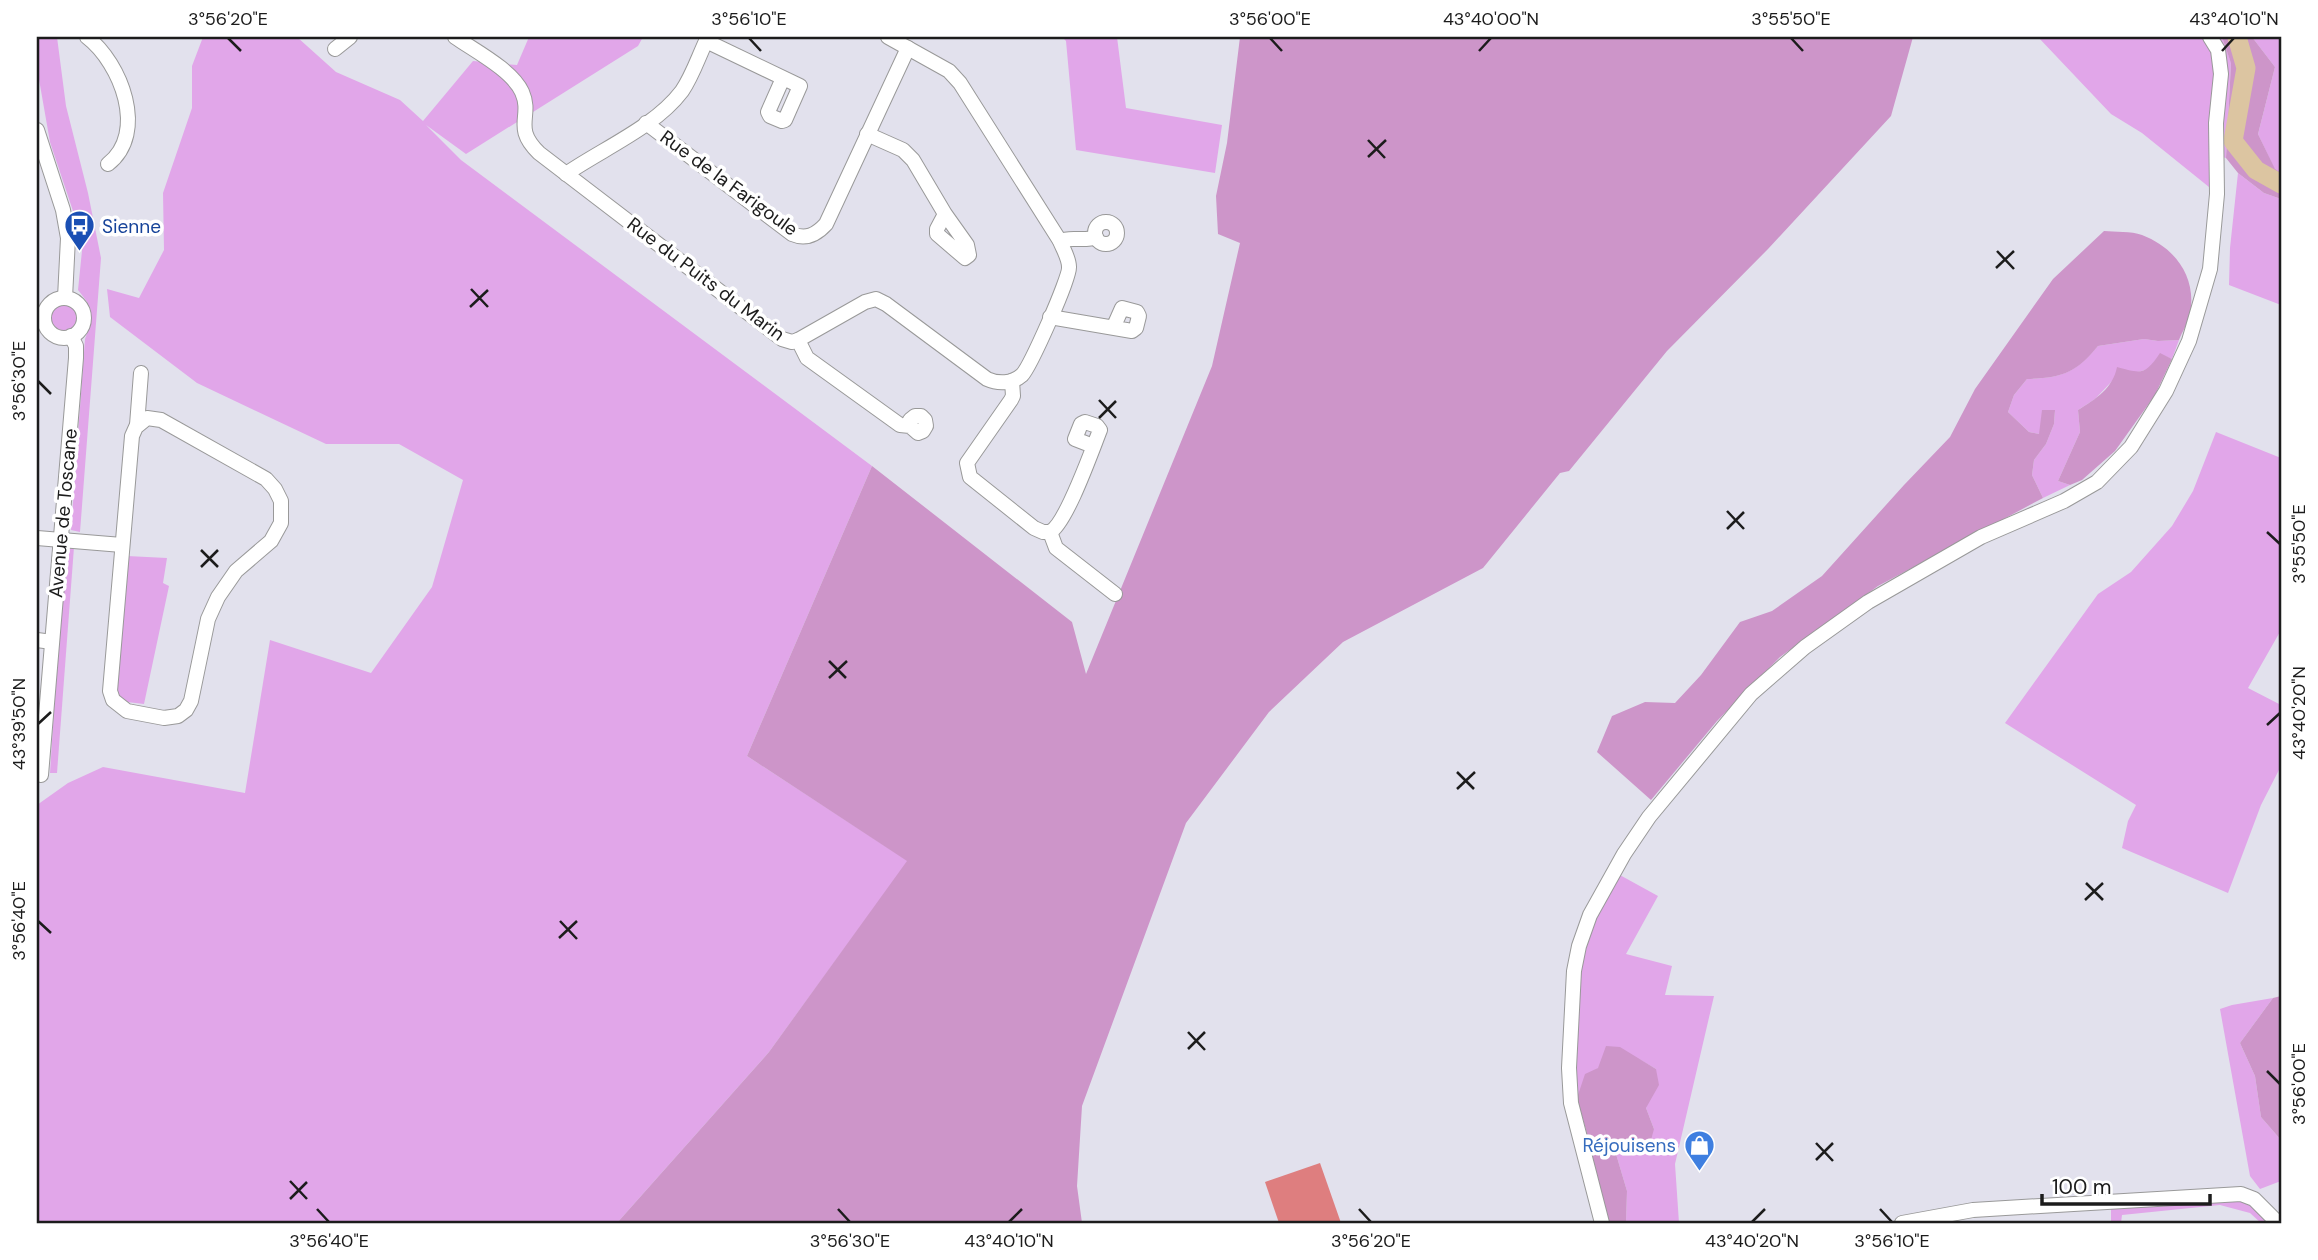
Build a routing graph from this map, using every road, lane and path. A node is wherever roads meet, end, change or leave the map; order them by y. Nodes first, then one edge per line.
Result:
1 (87, 37) edge
2 (350, 37) edge
3 (455, 37) edge
4 (888, 37) edge
5 (2210, 37) edge
6 (707, 39) edge
7 (908, 48) junction
8 (335, 49) dead end
9 (783, 78) dead end
10 (646, 123) junction
11 (37, 130) edge
12 (867, 134) junction
13 (108, 164) dead end
14 (566, 174) junction
15 (945, 214) dead end
16 (1096, 237) dead end
17 (1060, 241) junction
18 (65, 298) junction
19 (1050, 317) junction
20 (1114, 326) dead end
21 (42, 330) edge
22 (71, 336) junction
23 (798, 340) junction
24 (141, 373) dead end
25 (1012, 381) junction
26 (137, 425) junction
27 (909, 426) dead end
28 (1093, 446) dead end
29 (1050, 532) junction
30 (37, 538) edge
31 (61, 539) junction
32 (122, 545) junction
33 (1115, 594) dead end
34 (37, 640) edge
35 (52, 642) junction
36 (40, 742) edge
37 (40, 775) dead end
38 (1602, 1223) edge
39 (1902, 1223) edge
40 (2278, 1223) edge

1 - 13 street
2 - 8 street
3 - 14 street, Rue du Puits du Marin
4 - 7 street
5 - 38 street
6 - 9 street
6 - 10 street
7 - 12 street, Rue de la Farigoule
7 - 17 street
10 - 12 street, Rue de la Farigoule
10 - 14 street
11 - 18 street
12 - 15 street
14 - 23 street, Rue du Puits du Marin
16 - 17 street
17 - 19 street
18 - 21 street
18 - 22 street
19 - 20 street
19 - 25 street
21 - 22 street
22 - 31 street, Avenue de Toscane
23 - 25 street, Rue du Puits du Marin
23 - 27 street
24 - 26 street
25 - 29 street
26 - 32 street
26 - 32 street
28 - 29 street
29 - 33 street
30 - 31 street
31 - 32 street
31 - 35 street, Avenue de Toscane
34 - 35 street
35 - 36 street, Avenue de Toscane
36 - 37 street, Avenue de Toscane
39 - 40 street

